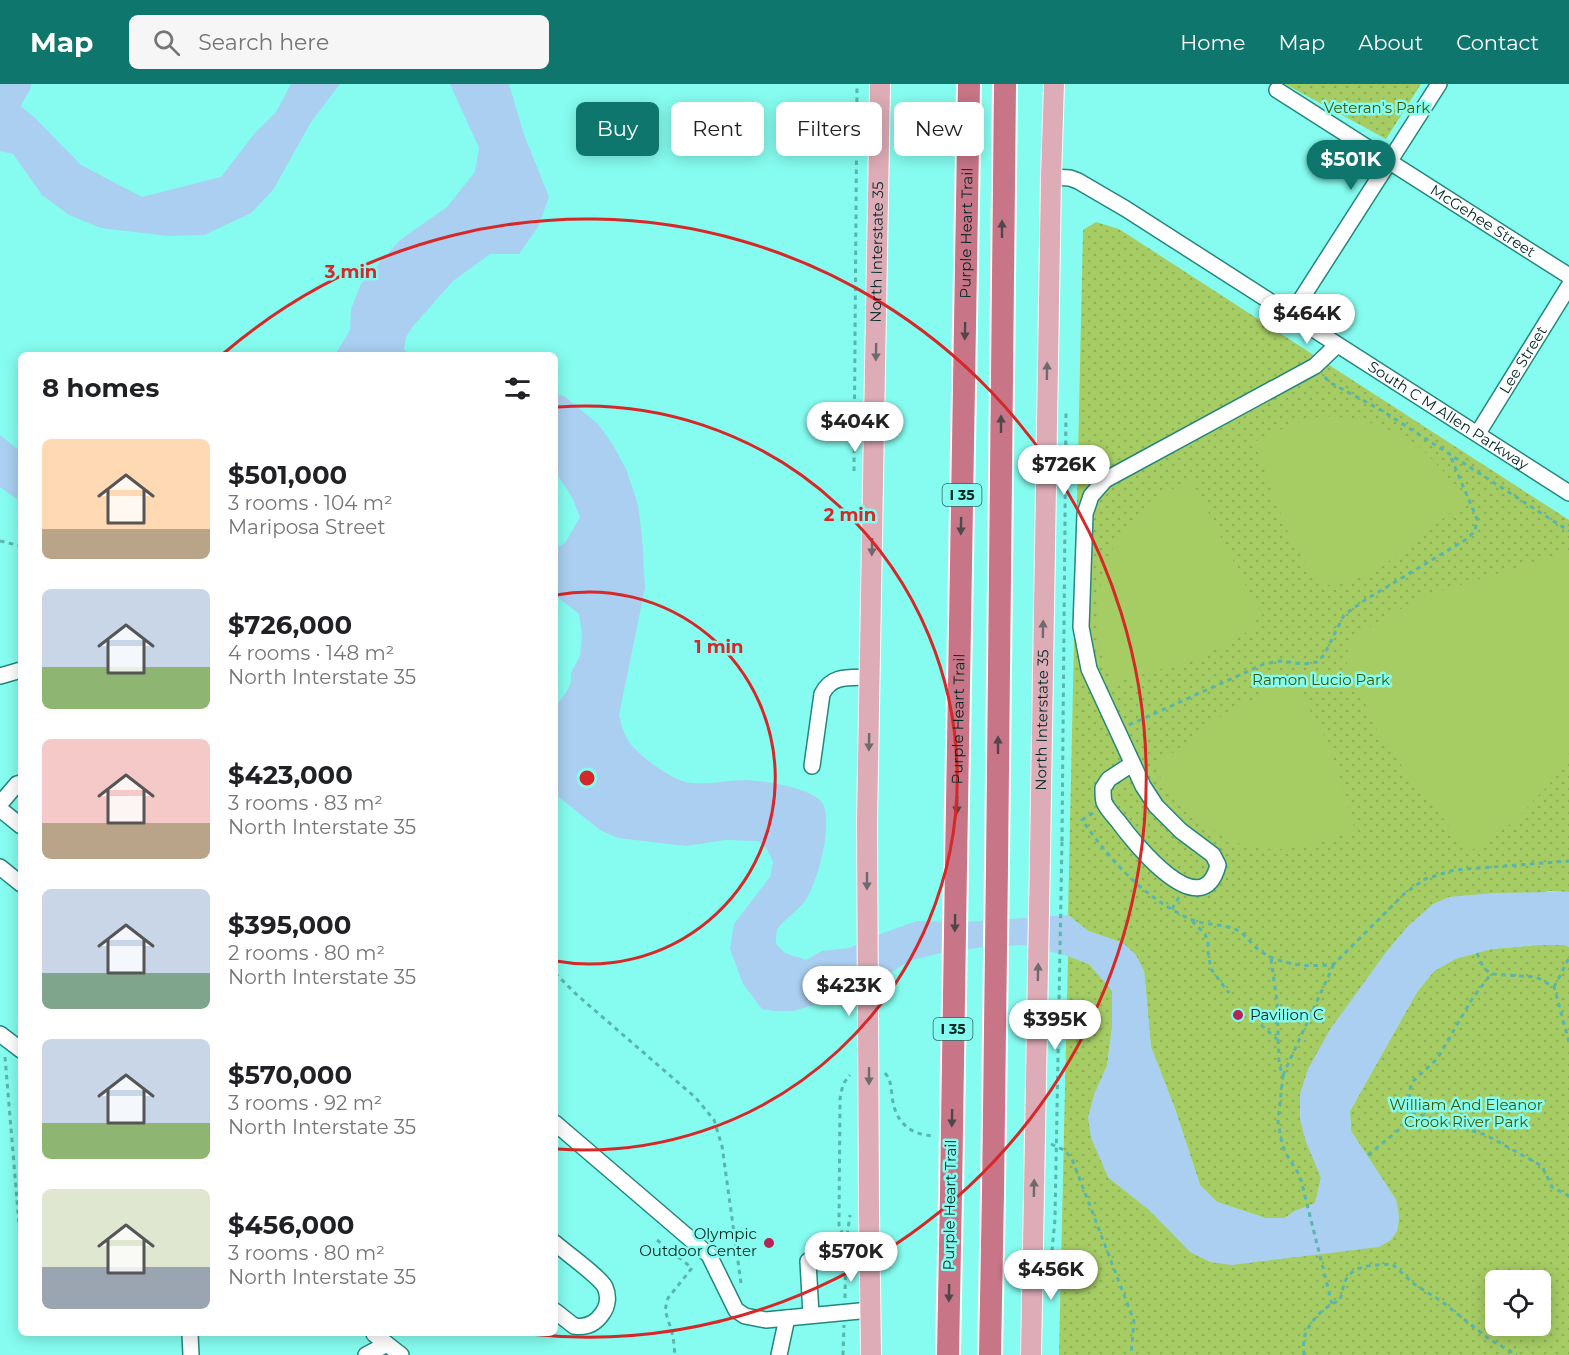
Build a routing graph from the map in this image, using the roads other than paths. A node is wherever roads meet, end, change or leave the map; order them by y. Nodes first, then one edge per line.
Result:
1 (880, 84) edge
2 (969, 84) edge
3 (1005, 84) edge
4 (1054, 84) edge
5 (1439, 84) edge
6 (1277, 90) dead end
7 (1389, 163) junction
8 (1051, 177) junction
9 (1569, 276) edge
10 (1569, 286) edge
11 (1291, 315) junction
12 (1337, 345) junction
13 (1478, 433) junction
14 (1569, 493) edge
15 (18, 671) edge
16 (0, 676) edge
17 (870, 677) junction
18 (1132, 764) junction
19 (812, 766) dead end
20 (18, 784) edge
21 (0, 804) edge
22 (0, 809) edge
23 (18, 824) edge
24 (0, 867) edge
25 (18, 882) edge
26 (2, 1035) edge
27 (18, 1048) edge
28 (558, 1128) edge
29 (558, 1246) edge
30 (808, 1261) dead end
31 (870, 1310) junction
32 (558, 1313) edge
33 (811, 1315) junction
34 (787, 1318) junction
35 (190, 1336) edge
36 (377, 1336) edge
37 (387, 1344) junction
38 (191, 1355) edge
39 (366, 1355) edge
40 (401, 1355) edge
41 (779, 1355) edge
42 (871, 1355) edge
43 (948, 1355) edge
44 (990, 1355) edge
45 (1031, 1355) edge

1 -> 17 main road, North Interstate 35
2 -> 43 highway, Purple Heart Trail / I 35, bridge
44 -> 3 highway, I 35, bridge
4 - 8 main road, North Interstate 35
5 - 7 street
6 - 7 street, McGehee Street
7 - 9 street, McGehee Street
7 - 11 street
8 - 11 street, South C M Allen Parkway
45 -> 8 main road, North Interstate 35, bridge
10 - 13 street, Lee Street
11 - 12 street, South C M Allen Parkway
12 - 13 street, South C M Allen Parkway
12 - 18 street
13 - 14 street, South C M Allen Parkway
15 - 16 street
17 - 19 street
17 -> 31 main road, North Interstate 35, bridge
18 - 18 street
20 - 21 street
22 - 23 street
24 - 25 street
26 - 27 street
28 - 34 street
29 - 32 street
30 - 33 street
31 - 33 street
31 - 42 main road, North Interstate 35
33 - 34 street
34 - 41 street
35 - 38 street
36 - 37 street
37 - 39 street
37 - 40 street

